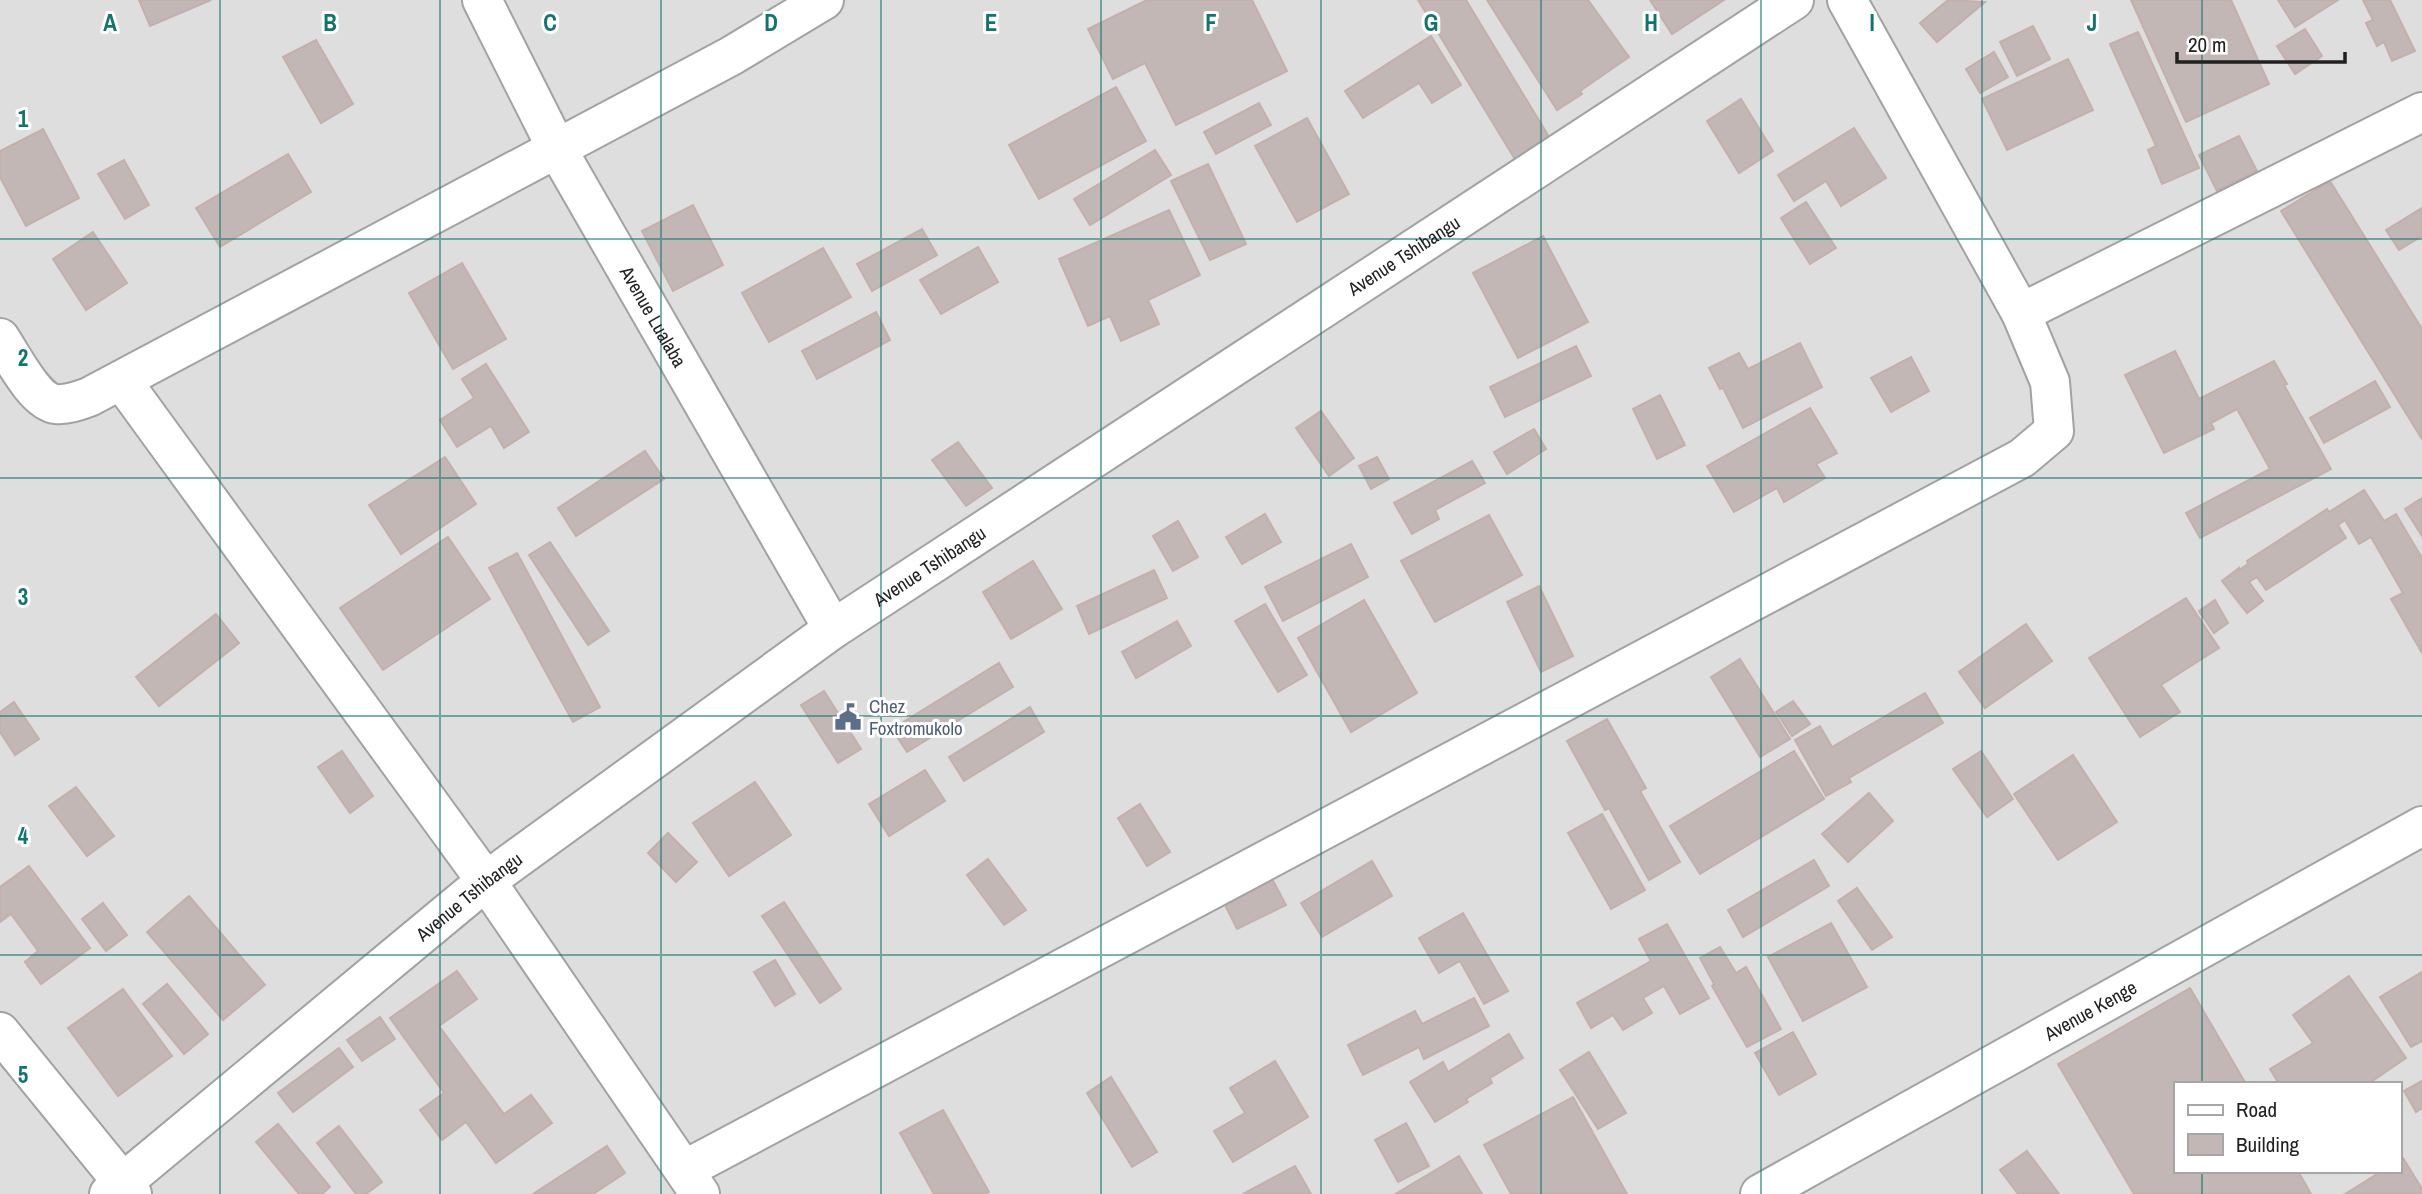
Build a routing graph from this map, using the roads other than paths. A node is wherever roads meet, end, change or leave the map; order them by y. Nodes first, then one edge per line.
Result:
1 (482, 0) edge
2 (824, 0) edge
3 (1794, 0) edge
4 (1847, 0) edge
5 (2422, 112) edge
6 (557, 149) junction
7 (2021, 313) junction
8 (0, 338) edge
9 (122, 382) junction
10 (833, 629) junction
11 (2422, 826) edge
12 (486, 881) junction
13 (0, 1032) edge
14 (692, 1182) edge
15 (122, 1190) edge
16 (1760, 1194) edge

1 - 6 street, Avenue Lualaba
2 - 6 street
3 - 10 street, Avenue Tshibangu
4 - 7 street
5 - 7 street
6 - 9 street
6 - 10 street, Avenue Lualaba
7 - 14 street
8 - 9 street
9 - 12 street
10 - 12 street, Avenue Tshibangu
11 - 16 street, Avenue Kenge
12 - 14 street
12 - 15 street, Avenue Tshibangu
13 - 15 street

